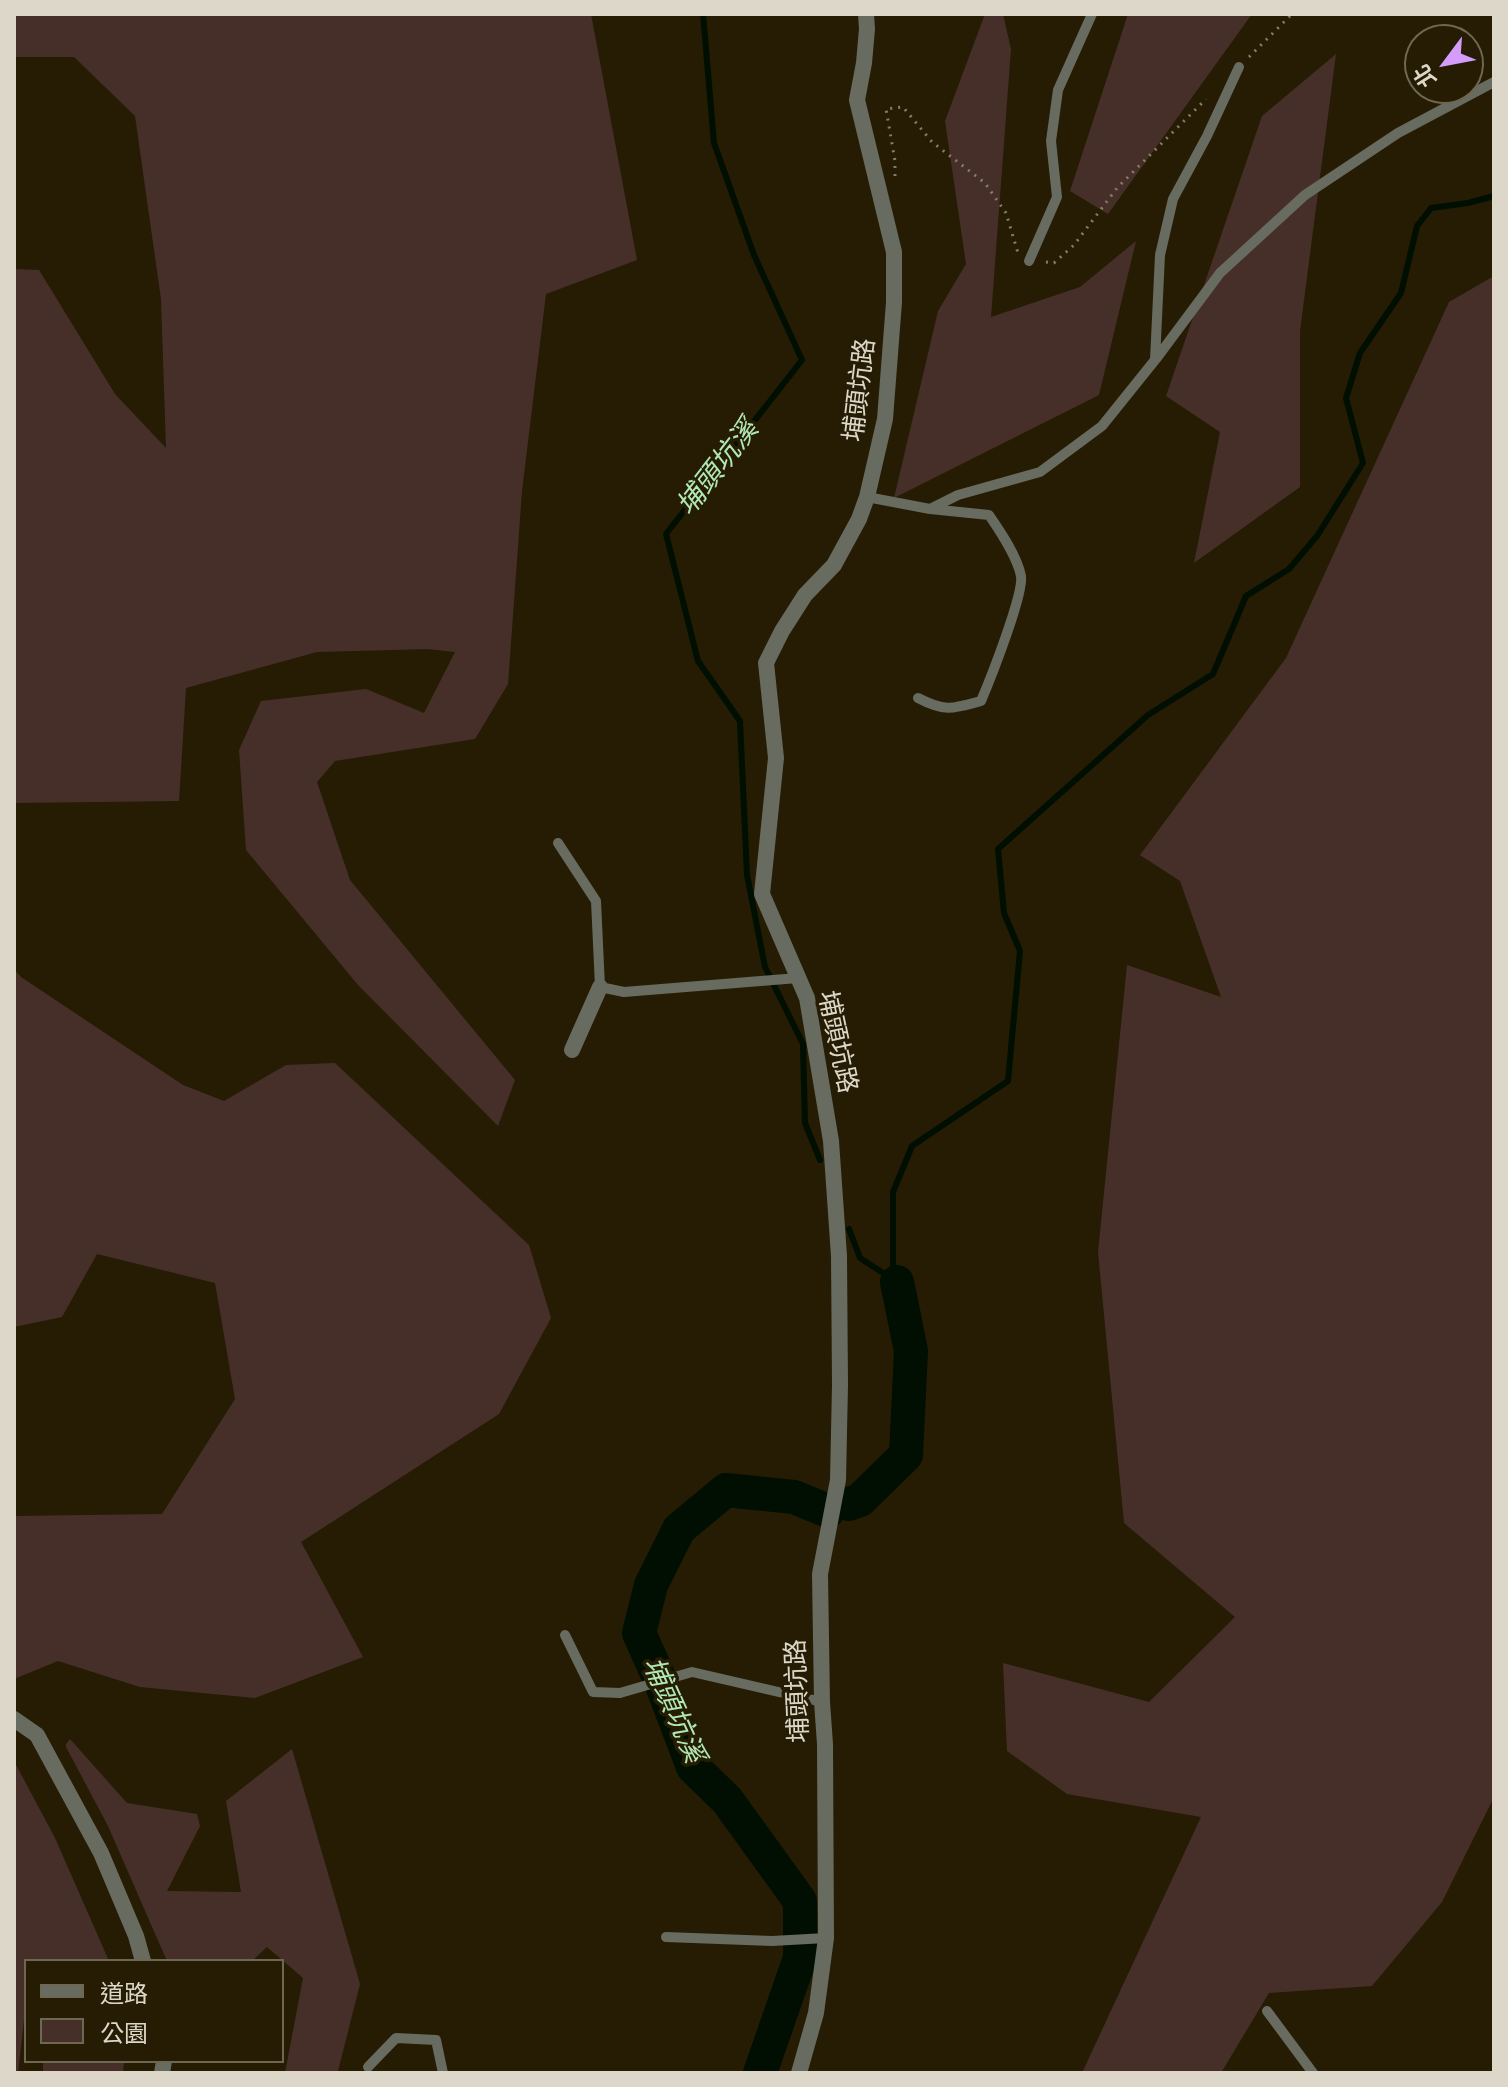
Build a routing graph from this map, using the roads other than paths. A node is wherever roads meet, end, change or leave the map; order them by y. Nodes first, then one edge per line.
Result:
1 (866, 14) edge
2 (1092, 14) edge
3 (1239, 67) dead end
4 (1494, 82) edge
5 (1029, 261) dead end
6 (1155, 360) junction
7 (867, 497) junction
8 (930, 509) junction
9 (918, 698) dead end
10 (558, 843) dead end
11 (791, 978) junction
12 (600, 987) junction
13 (572, 1050) dead end
14 (565, 1635) dead end
15 (822, 1702) junction
16 (14, 1719) edge
17 (666, 1937) dead end
18 (826, 1938) junction
19 (142, 1959) edge
20 (1267, 2011) dead end
21 (368, 2067) dead end
22 (443, 2073) edge
23 (799, 2073) edge
24 (1313, 2073) edge

1 - 7 street, 埔頭坑路
2 - 5 lane
3 - 6 lane
4 - 6 lane
6 - 8 lane
7 - 8 lane
7 - 11 street, 埔頭坑路
8 - 9 lane
10 - 12 lane
11 - 12 lane
11 - 15 street, 埔頭坑路
12 - 13 street
14 - 15 lane
15 - 18 street, 埔頭坑路
16 - 19 street
17 - 18 lane
18 - 23 street, 埔頭坑路
20 - 24 lane
21 - 22 lane

